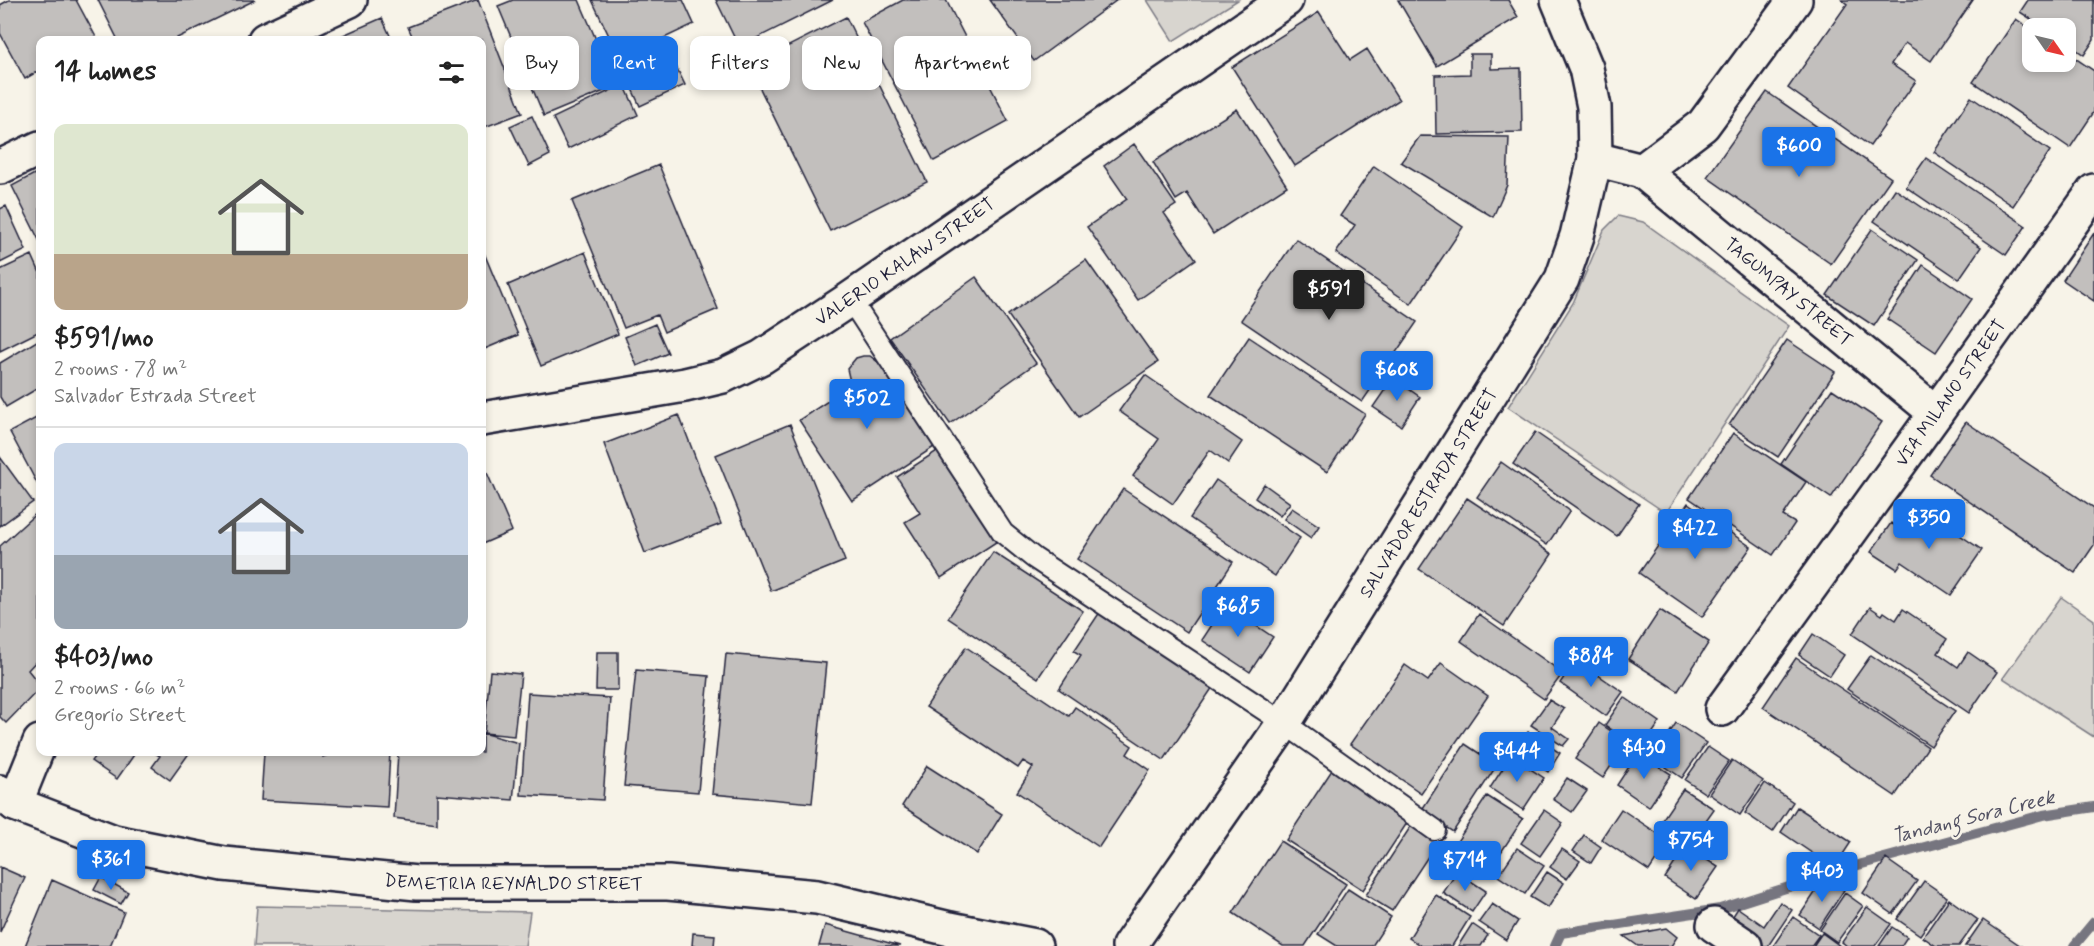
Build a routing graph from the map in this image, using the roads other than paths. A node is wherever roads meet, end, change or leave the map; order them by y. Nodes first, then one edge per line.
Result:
1 (350, 0) edge
2 (1286, 0) edge
3 (1558, 0) edge
4 (1795, 0) edge
5 (274, 36) edge
6 (36, 150) edge
7 (1595, 159) junction
8 (0, 167) edge
9 (1642, 171) junction
10 (2094, 191) edge
11 (850, 299) junction
12 (1936, 413) junction
13 (486, 418) edge
14 (1722, 709) dead end
15 (1284, 723) junction
16 (36, 748) edge
17 (7, 798) edge
18 (1435, 830) dead end
19 (1714, 925) dead end
20 (1035, 946) edge
21 (1129, 946) edge
22 (1745, 946) edge

1 - 5 street
2 - 11 street, VALERIO KALAW STREET
3 - 7 street, SALVADOR ESTRADA STREET
4 - 9 street
6 - 8 street
7 - 9 street
7 - 15 street, SALVADOR ESTRADA STREET
9 - 12 street, TAGUMPAY STREET
10 - 12 street, VIA MILANO STREET
11 - 13 street, VALERIO KALAW STREET
11 - 15 lane
12 - 14 street, VIA MILANO STREET
15 - 18 lane
15 - 21 street, SALVADOR ESTRADA STREET
16 - 17 street
17 - 20 street, DEMETRIA REYNALDO STREET
19 - 22 street

